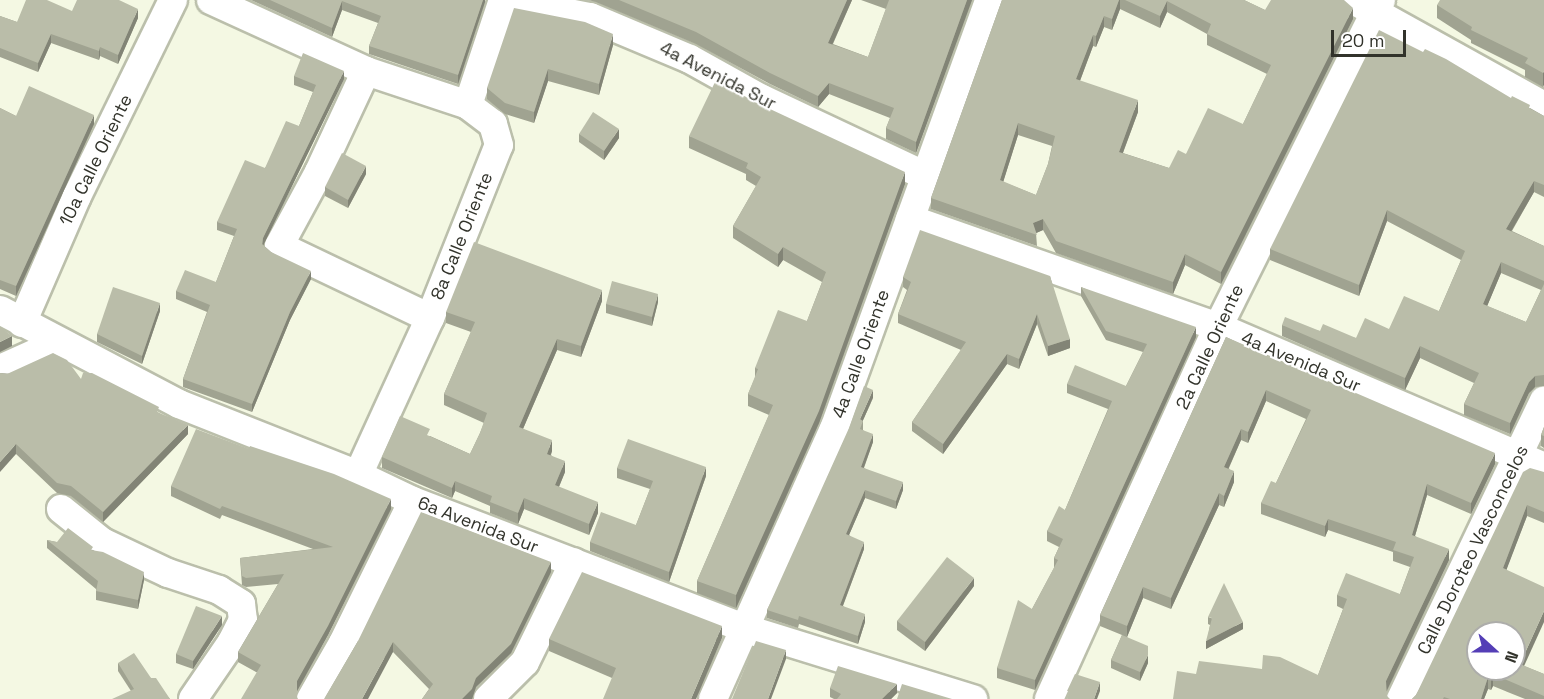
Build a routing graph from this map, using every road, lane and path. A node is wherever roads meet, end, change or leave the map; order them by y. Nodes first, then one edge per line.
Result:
1 (173, 0) edge
2 (211, 0) edge
3 (503, 0) edge
4 (989, 0) edge
5 (1369, 4) edge
6 (366, 71) junction
7 (468, 105) junction
8 (1544, 106) edge
9 (926, 176) junction
10 (910, 219) junction
11 (11, 316) edge
12 (430, 318) junction
13 (1218, 327) junction
14 (58, 343) junction
15 (0, 369) edge
16 (1544, 401) edge
17 (1518, 455) junction
18 (1544, 467) edge
19 (358, 476) junction
20 (413, 501) junction
21 (61, 509) dead end
22 (574, 562) junction
23 (743, 627) junction
24 (193, 699) edge
25 (311, 699) edge
26 (488, 699) edge
27 (713, 699) edge
28 (973, 699) edge
29 (1049, 699) edge
30 (1401, 699) edge

1 - 11 street, 10a Calle Oriente
2 - 6 street, 8a Calle Oriente
3 - 7 street
3 - 9 street, 4a Avenida Sur
4 - 9 street, 4a Calle Oriente
5 - 8 street
5 - 13 street, 2a Calle Oriente
6 - 7 street, 8a Calle Oriente
6 - 12 street
7 - 12 street, 8a Calle Oriente
9 - 10 street, 4a Calle Oriente
10 - 13 street, 4a Avenida Sur
10 - 23 street, 4a Calle Oriente
11 - 14 street, 6a Avenida Sur
12 - 19 street, 8a Calle Oriente
13 - 17 street, 4a Avenida Sur
13 - 29 street, 2a Calle Oriente
14 - 15 street
14 - 19 street, 6a Avenida Sur
16 - 17 street, Calle Doroteo Vasconcelos
17 - 18 street, 4a Avenida Sur
17 - 30 street, Calle Doroteo Vasconcelos
19 - 20 street, 6a Avenida Sur
20 - 22 street, 6a Avenida Sur
20 - 25 street
21 - 24 street
22 - 23 street, 6a Avenida Sur
22 - 26 street
23 - 27 street, 4a Calle Oriente
23 - 28 street, 6a Avenida Sur

